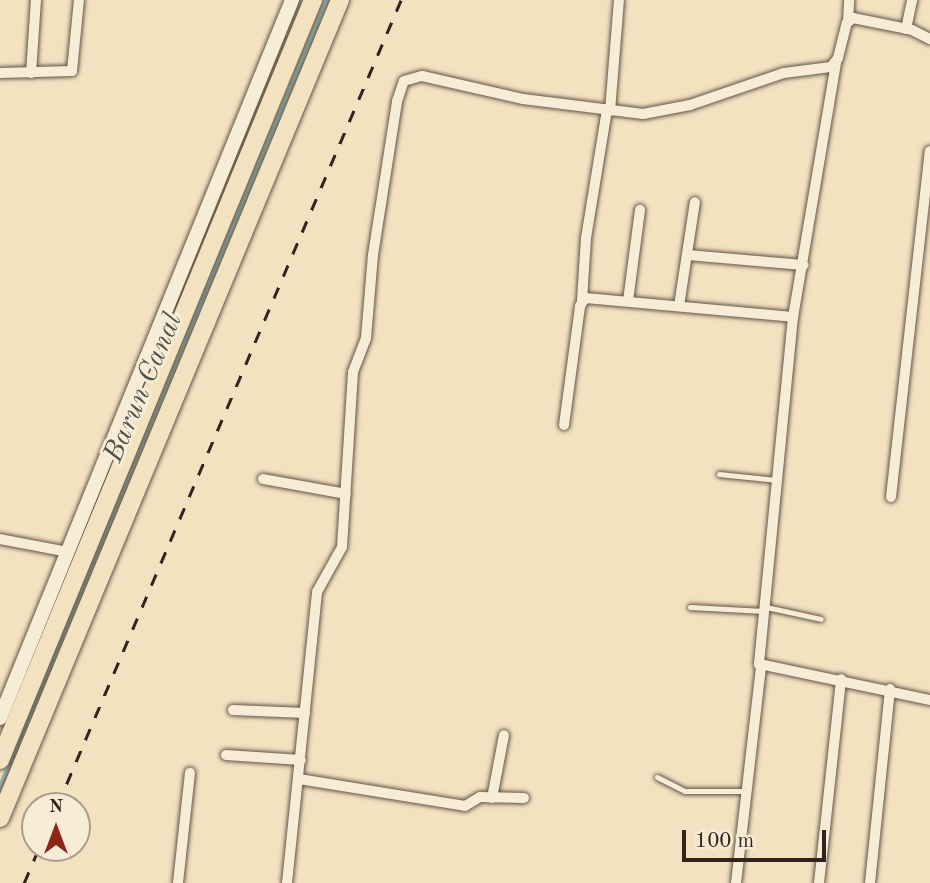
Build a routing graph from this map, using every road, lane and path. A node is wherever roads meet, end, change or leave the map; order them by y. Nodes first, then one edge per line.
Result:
1 (36, 0) edge
2 (79, 0) edge
3 (292, 0) edge
4 (313, 0) edge
5 (340, 0) edge
6 (619, 0) edge
7 (849, 0) edge
8 (912, 0) edge
9 (848, 22) junction
10 (906, 29) junction
11 (930, 39) edge
12 (836, 64) junction
13 (30, 73) junction
14 (0, 74) edge
15 (609, 111) junction
16 (930, 151) edge
17 (695, 202) dead end
18 (640, 210) dead end
19 (687, 255) junction
20 (804, 265) junction
21 (582, 300) junction
22 (628, 301) junction
23 (679, 306) junction
24 (793, 317) junction
25 (564, 425) dead end
26 (719, 474) dead end
27 (263, 480) dead end
28 (777, 480) junction
29 (346, 494) junction
30 (891, 498) dead end
31 (0, 539) edge
32 (68, 552) junction
33 (690, 607) dead end
34 (765, 609) junction
35 (821, 619) dead end
36 (761, 666) junction
37 (841, 679) junction
38 (890, 689) junction
39 (930, 700) edge
40 (233, 710) dead end
41 (306, 712) junction
42 (0, 718) edge
43 (504, 734) dead end
44 (226, 755) dead end
45 (0, 760) edge
46 (301, 760) junction
47 (190, 773) dead end
48 (657, 777) dead end
49 (299, 779) junction
50 (747, 791) junction
51 (492, 798) junction
52 (524, 798) dead end
53 (0, 818) edge
54 (178, 883) edge
55 (287, 883) edge
56 (736, 883) edge
57 (819, 883) edge
58 (870, 883) edge

1 - 13 street
2 - 13 street
3 - 32 main road
4 - 45 highway
5 - 53 highway
6 - 15 street
7 - 9 street
8 - 10 street
9 - 10 street
9 - 12 street
10 - 11 street
12 - 15 street
12 - 20 street
13 - 14 street
15 - 21 street
15 - 29 street
16 - 30 street
17 - 19 street
18 - 22 street
19 - 20 street
19 - 23 street
20 - 24 street
21 - 22 street
21 - 25 street
22 - 23 street
23 - 24 street
24 - 28 street
26 - 28 lane
27 - 29 street
28 - 34 street
29 - 41 street
31 - 32 street
32 - 42 main road
33 - 34 lane
34 - 35 lane
34 - 36 street
36 - 37 street
36 - 50 street
37 - 38 street
37 - 57 street
38 - 39 street
38 - 58 street
40 - 41 street
41 - 46 street
43 - 51 street
44 - 46 street
46 - 49 street
47 - 54 street
48 - 50 lane
49 - 51 street
49 - 55 street
50 - 56 street
51 - 52 street

